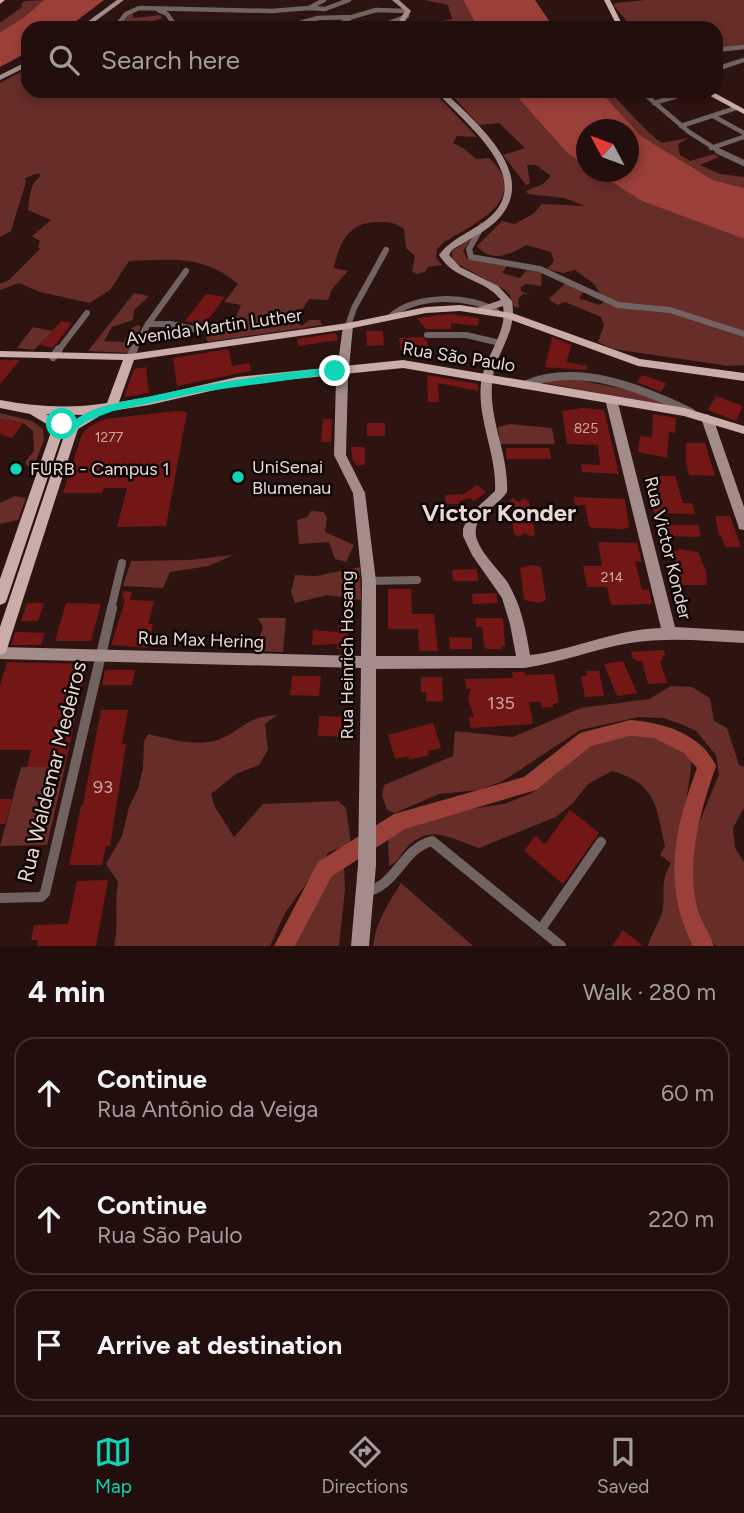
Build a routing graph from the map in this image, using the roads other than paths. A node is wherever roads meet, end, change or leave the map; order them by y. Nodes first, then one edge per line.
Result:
1 (121, 0) edge
2 (324, 0) edge
3 (349, 0) edge
4 (395, 0) edge
5 (605, 0) edge
6 (145, 8) junction
7 (309, 8) junction
8 (407, 13) junction
9 (352, 18) junction
10 (92, 21) edge
11 (120, 21) edge
12 (172, 21) edge
13 (310, 21) edge
14 (346, 21) edge
15 (390, 21) edge
16 (402, 21) edge
17 (613, 21) edge
18 (617, 21) edge
19 (744, 47) edge
20 (723, 49) edge
21 (744, 60) edge
22 (21, 67) edge
23 (723, 67) edge
24 (0, 78) edge
25 (723, 97) edge
26 (446, 98) edge
27 (649, 98) edge
28 (671, 98) edge
29 (719, 98) edge
30 (654, 103) junction
31 (741, 109) edge
32 (713, 116) junction
33 (681, 126) junction
34 (744, 135) edge
35 (711, 148) junction
36 (744, 163) edge
37 (482, 226) junction
38 (386, 250) dead end
39 (186, 271) dead end
40 (507, 300) junction
41 (490, 310) junction
42 (87, 313) dead end
43 (507, 321) junction
44 (148, 324) junction
45 (348, 326) junction
46 (203, 331) dead end
47 (744, 334) edge
48 (428, 335) dead end
49 (500, 343) junction
50 (0, 354) edge
51 (53, 357) junction
52 (130, 357) junction
53 (343, 370) junction
54 (489, 373) junction
55 (744, 377) edge
56 (524, 385) junction
57 (611, 399) junction
58 (0, 404) edge
59 (111, 408) junction
60 (29, 410) junction
61 (693, 413) junction
62 (707, 418) junction
63 (56, 426) junction
64 (73, 427) junction
65 (744, 430) edge
66 (744, 525) edge
67 (122, 563) dead end
68 (417, 580) dead end
69 (369, 581) junction
70 (0, 599) edge
71 (670, 635) junction
72 (744, 637) edge
73 (0, 651) edge
74 (99, 656) junction
75 (523, 662) junction
76 (369, 664) junction
77 (400, 664) junction
78 (369, 688) junction
79 (601, 842) dead end
80 (366, 892) junction
81 (0, 898) edge
82 (541, 929) junction
83 (360, 946) edge
84 (561, 946) edge

1 - 10 street
2 - 7 street
3 - 7 street
4 - 8 street
5 - 17 main road
5 - 18 main road
6 - 7 street
6 - 11 street
6 - 12 street
8 - 9 street
8 - 15 street
8 - 16 street
9 - 13 street
9 - 14 street
19 - 20 street
21 - 23 street
22 - 24 street
25 - 31 main road
26 - 37 street
27 - 30 street
28 - 30 street
29 - 31 main road
30 - 33 street
31 - 32 street
32 - 33 street
32 - 34 street
33 - 35 street
34 - 35 street
35 - 36 street
37 - 40 street
37 - 47 street
38 - 45 street
39 - 44 street
40 - 41 street
40 - 43 street
41 - 43 main road, Avenida Martin Luther
41 - 45 main road, Avenida Martin Luther
42 - 51 street
43 - 49 street
43 - 55 main road
44 - 46 street
44 - 52 street
45 - 52 main road, Avenida Martin Luther
45 - 53 street, Rua Heinrich Hosang
48 - 49 street
49 - 54 street
50 - 51 main road, Avenida Martin Luther
51 - 52 main road, Avenida Martin Luther
52 - 59 main road
53 - 54 main road, Rua São Paulo
53 - 59 main road, Rua São Paulo
53 - 69 street, Rua Heinrich Hosang
54 - 56 main road, Rua São Paulo
54 - 75 street
56 - 57 main road, Rua São Paulo
56 - 61 street
57 - 61 main road, Rua São Paulo
57 - 71 street, Rua Victor Konder
58 - 60 main road, Rua São Paulo
59 - 60 main road, Rua São Paulo
59 - 64 main road
60 - 63 main road
61 - 62 main road, Rua São Paulo
62 - 65 main road, Rua São Paulo
62 - 66 street
63 - 64 main road
63 - 70 main road
64 - 73 main road
67 - 74 street, Rua Waldemar Medeiros
68 - 69 street
69 - 76 street, Rua Heinrich Hosang
71 - 72 street, Rua Victor Konder
71 - 75 street, Rua Max Hering
73 - 74 street, Rua Max Hering
74 - 76 street, Rua Max Hering
74 - 81 street, Rua Waldemar Medeiros
75 - 77 street, Rua Max Hering
76 - 77 street, Rua Max Hering
76 - 78 street, Rua Heinrich Hosang
77 - 78 street
78 - 80 street, Rua Heinrich Hosang
79 - 82 street
80 - 82 street
80 - 83 street, Rua Heinrich Hosang
82 - 84 street

